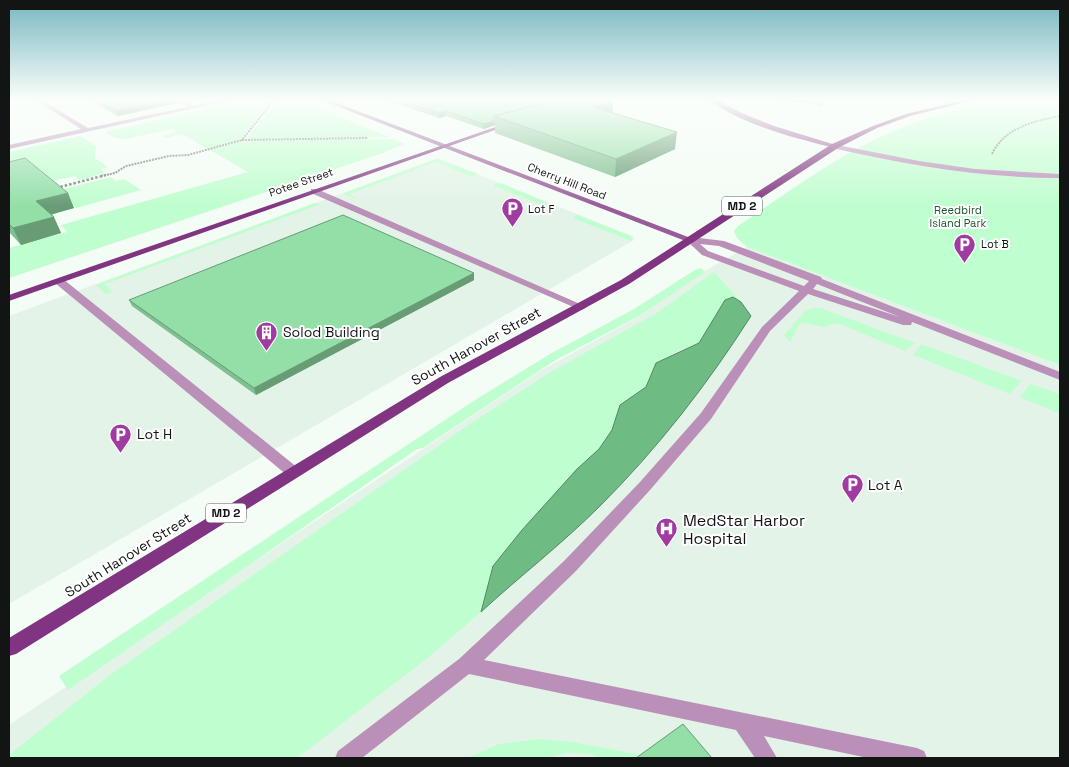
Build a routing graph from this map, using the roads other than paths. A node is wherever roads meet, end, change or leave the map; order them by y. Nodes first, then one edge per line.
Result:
1 (60, 136) edge
2 (417, 136) edge
3 (473, 136) edge
4 (797, 136) edge
5 (856, 136) edge
6 (443, 146) junction
7 (835, 146) junction
8 (9, 147) edge
9 (1060, 176) edge
10 (314, 191) junction
11 (691, 240) junction
12 (59, 280) junction
13 (812, 285) junction
14 (9, 298) edge
15 (582, 307) junction
16 (1060, 376) edge
17 (292, 472) junction
18 (9, 648) edge
19 (466, 666) junction
20 (742, 722) junction
21 (345, 758) edge
22 (768, 758) edge
23 (917, 758) edge

1 - 8 street
2 - 6 street, Cherry Hill Road
3 - 6 main road, Potee Street
4 - 7 street
5 - 7 main road, South Hanover Street / MD 2
6 - 10 main road, Potee Street
6 - 11 street, Cherry Hill Road
7 - 9 street
7 - 11 main road, South Hanover Street / MD 2
10 - 12 main road, Potee Street
10 - 15 street
11 - 13 street
11 - 13 street
11 - 15 main road, South Hanover Street / MD 2
12 - 14 main road, Potee Street
12 - 17 street
13 - 16 street
13 - 19 street
15 - 17 main road, South Hanover Street / MD 2
17 - 18 main road, South Hanover Street / MD 2
19 - 20 street
19 - 21 street
20 - 22 street
20 - 23 street

